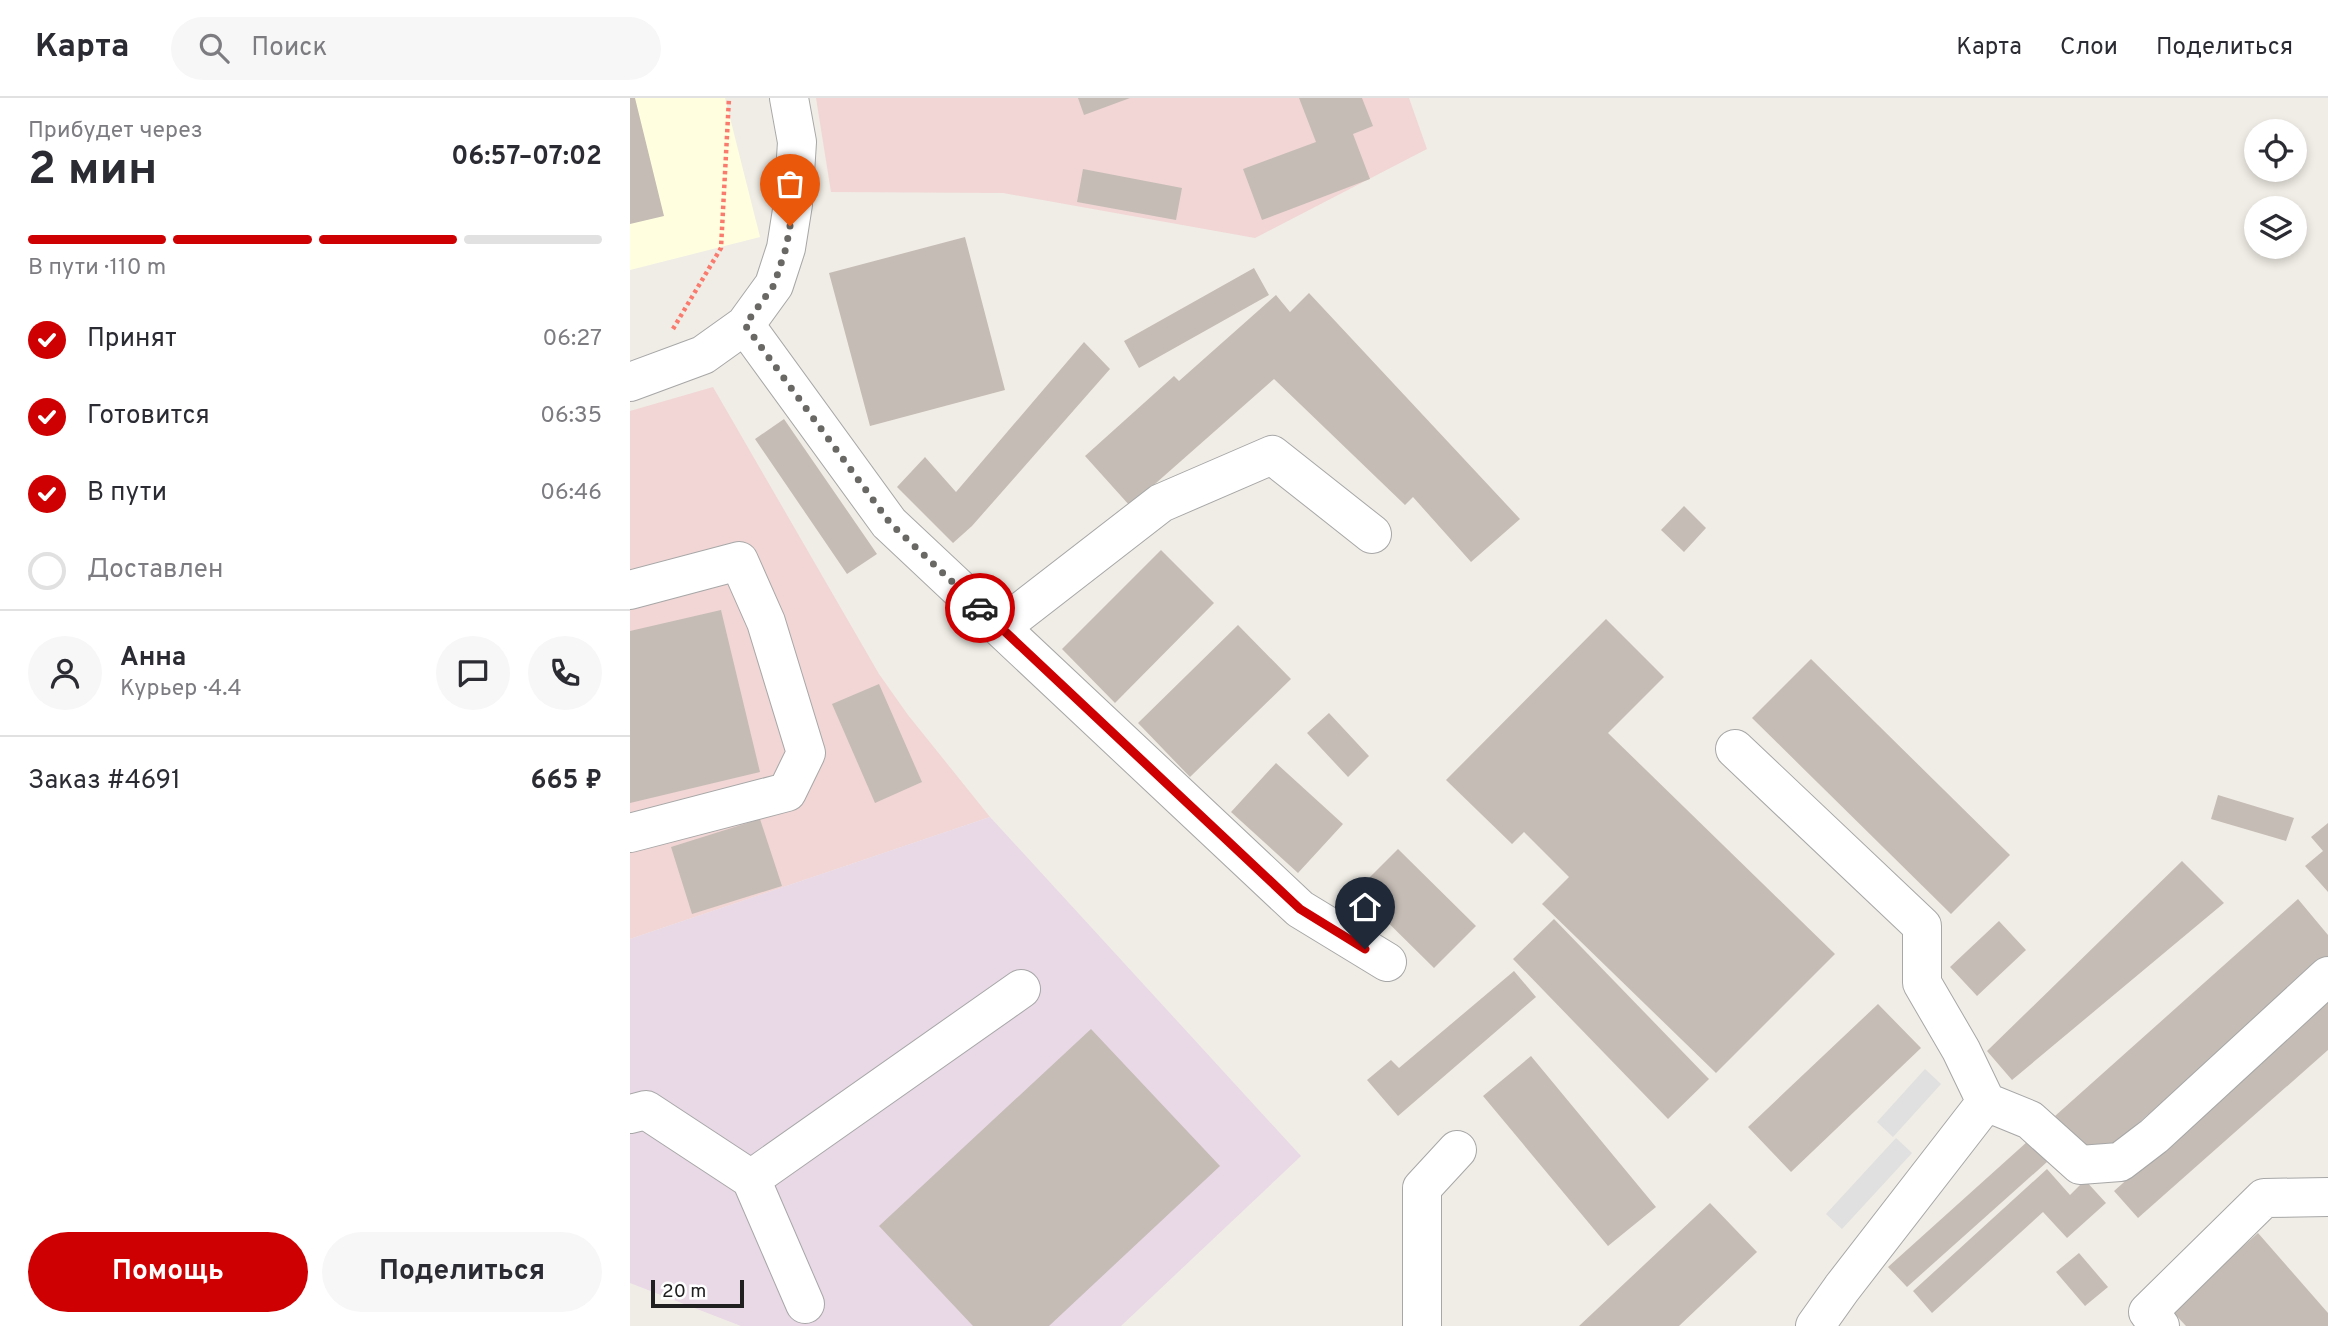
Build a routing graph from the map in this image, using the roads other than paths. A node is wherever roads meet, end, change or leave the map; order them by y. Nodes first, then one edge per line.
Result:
1 (789, 98) edge
2 (745, 325) junction
3 (630, 382) edge
4 (1372, 534) dead end
5 (630, 590) edge
6 (1001, 627) junction
7 (1735, 749) dead end
8 (630, 833) edge
9 (1387, 962) dead end
10 (2328, 976) edge
11 (1021, 989) dead end
12 (1986, 1102) junction
13 (630, 1114) edge
14 (1457, 1150) dead end
15 (751, 1179) junction
16 (2328, 1197) edge
17 (805, 1304) dead end
18 (1422, 1326) edge
19 (1815, 1326) edge
20 (2160, 1326) edge

1 - 2 street
2 - 3 street
2 - 6 street
4 - 6 street
5 - 8 street
6 - 9 street
7 - 12 street
10 - 12 street
11 - 15 street
12 - 19 street
13 - 15 street
14 - 18 street
15 - 17 street
16 - 20 street

